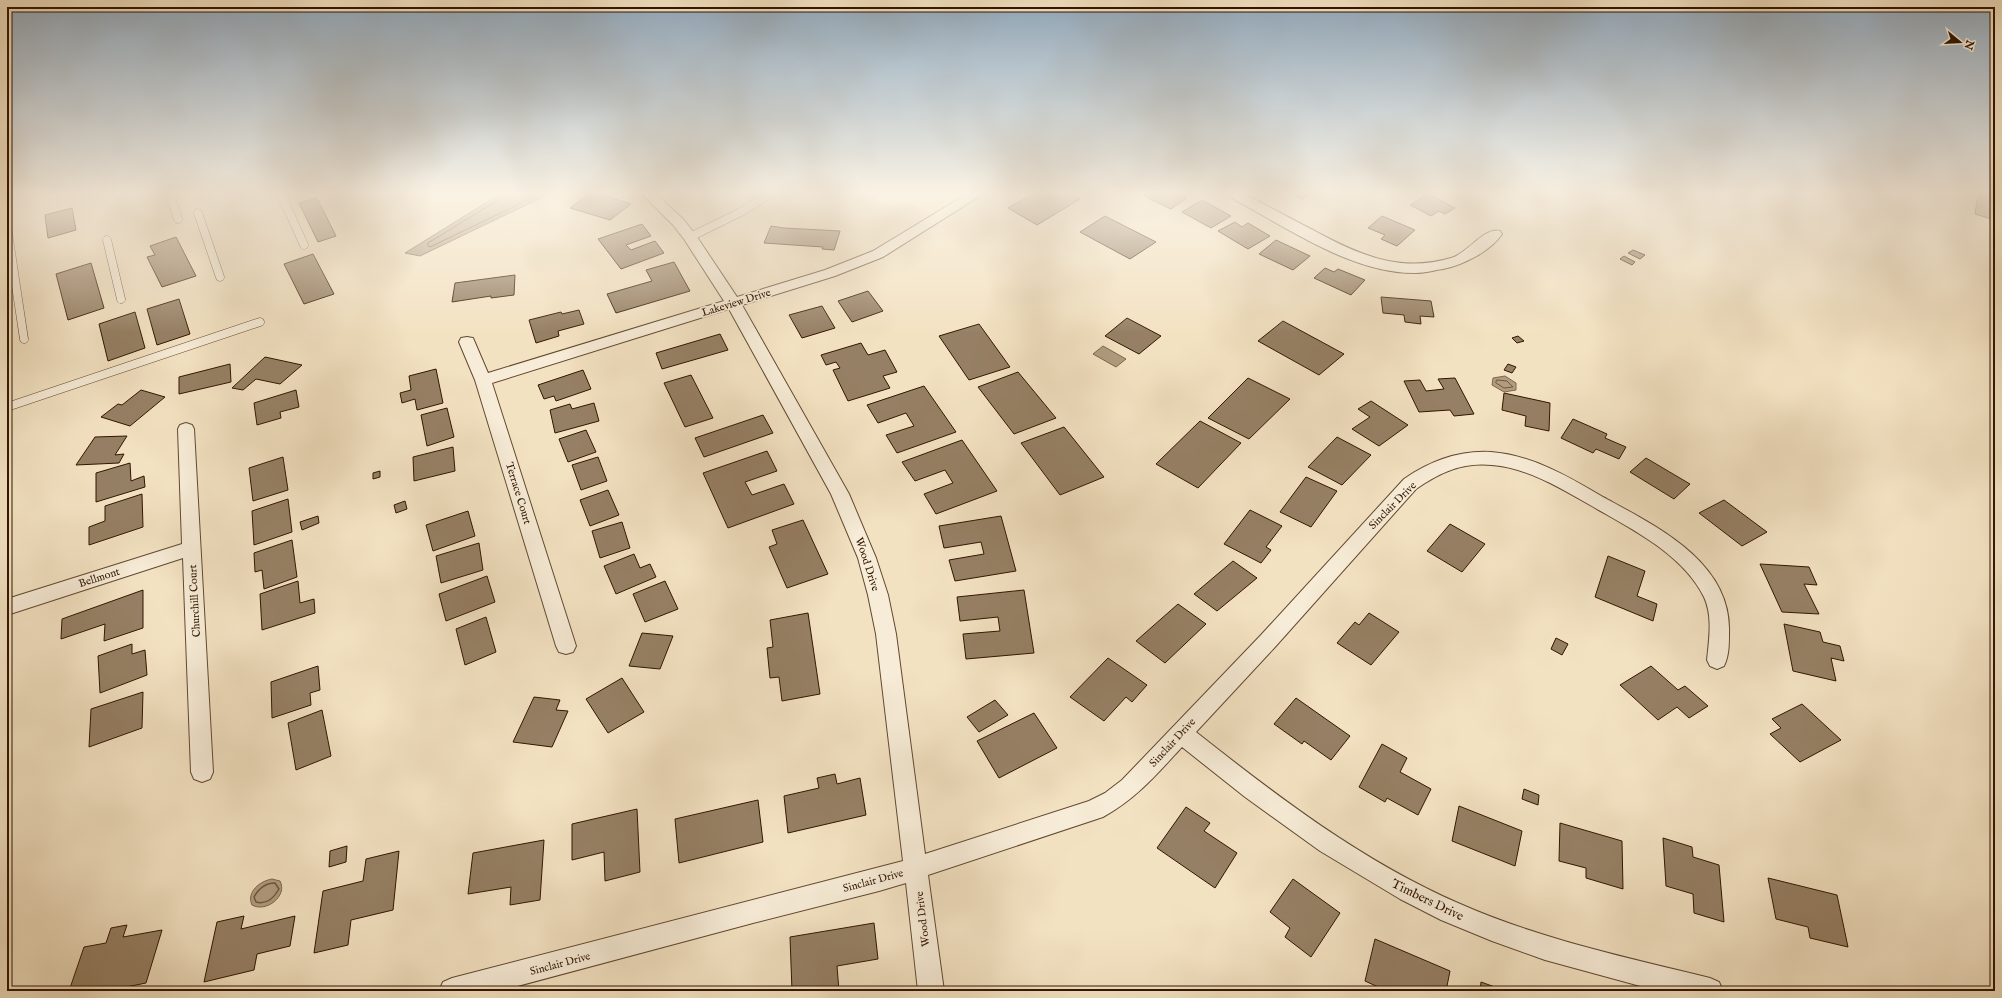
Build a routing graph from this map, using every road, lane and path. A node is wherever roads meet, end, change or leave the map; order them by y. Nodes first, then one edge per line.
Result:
1 (107, 240) dead end
2 (9, 241) edge
3 (207, 241) edge
4 (302, 241) edge
5 (692, 241) edge
6 (902, 241) edge
7 (1321, 241) edge
8 (1486, 241) edge
9 (304, 245) dead end
10 (220, 277) dead end
11 (121, 299) dead end
12 (733, 303) junction
13 (260, 322) dead end
14 (24, 339) dead end
15 (467, 342) dead end
16 (483, 380) junction
17 (7, 407) edge
18 (186, 429) dead end
19 (192, 548) junction
20 (7, 607) edge
21 (566, 646) dead end
22 (1717, 660) dead end
23 (1181, 733) junction
24 (202, 772) dead end
25 (916, 868) junction
26 (509, 984) edge
27 (452, 991) edge
28 (930, 991) edge
29 (1710, 991) edge

1 - 11 lane
2 - 14 lane
3 - 10 lane
4 - 9 lane
5 - 12 street, Wood Drive
6 - 12 street, Lakeview Drive
7 - 8 street
12 - 16 street, Lakeview Drive
12 - 25 street, Wood Drive
13 - 17 lane
15 - 16 street, Terrace Court
16 - 21 street, Terrace Court
18 - 19 street, Churchill Court
19 - 20 street, Bellmont
19 - 24 street, Churchill Court
22 - 23 street, Sinclair Drive
23 - 25 street, Sinclair Drive
23 - 29 street, Timbers Drive
25 - 26 street, Sinclair Drive
25 - 28 street, Wood Drive
26 - 27 street, Sinclair Drive

